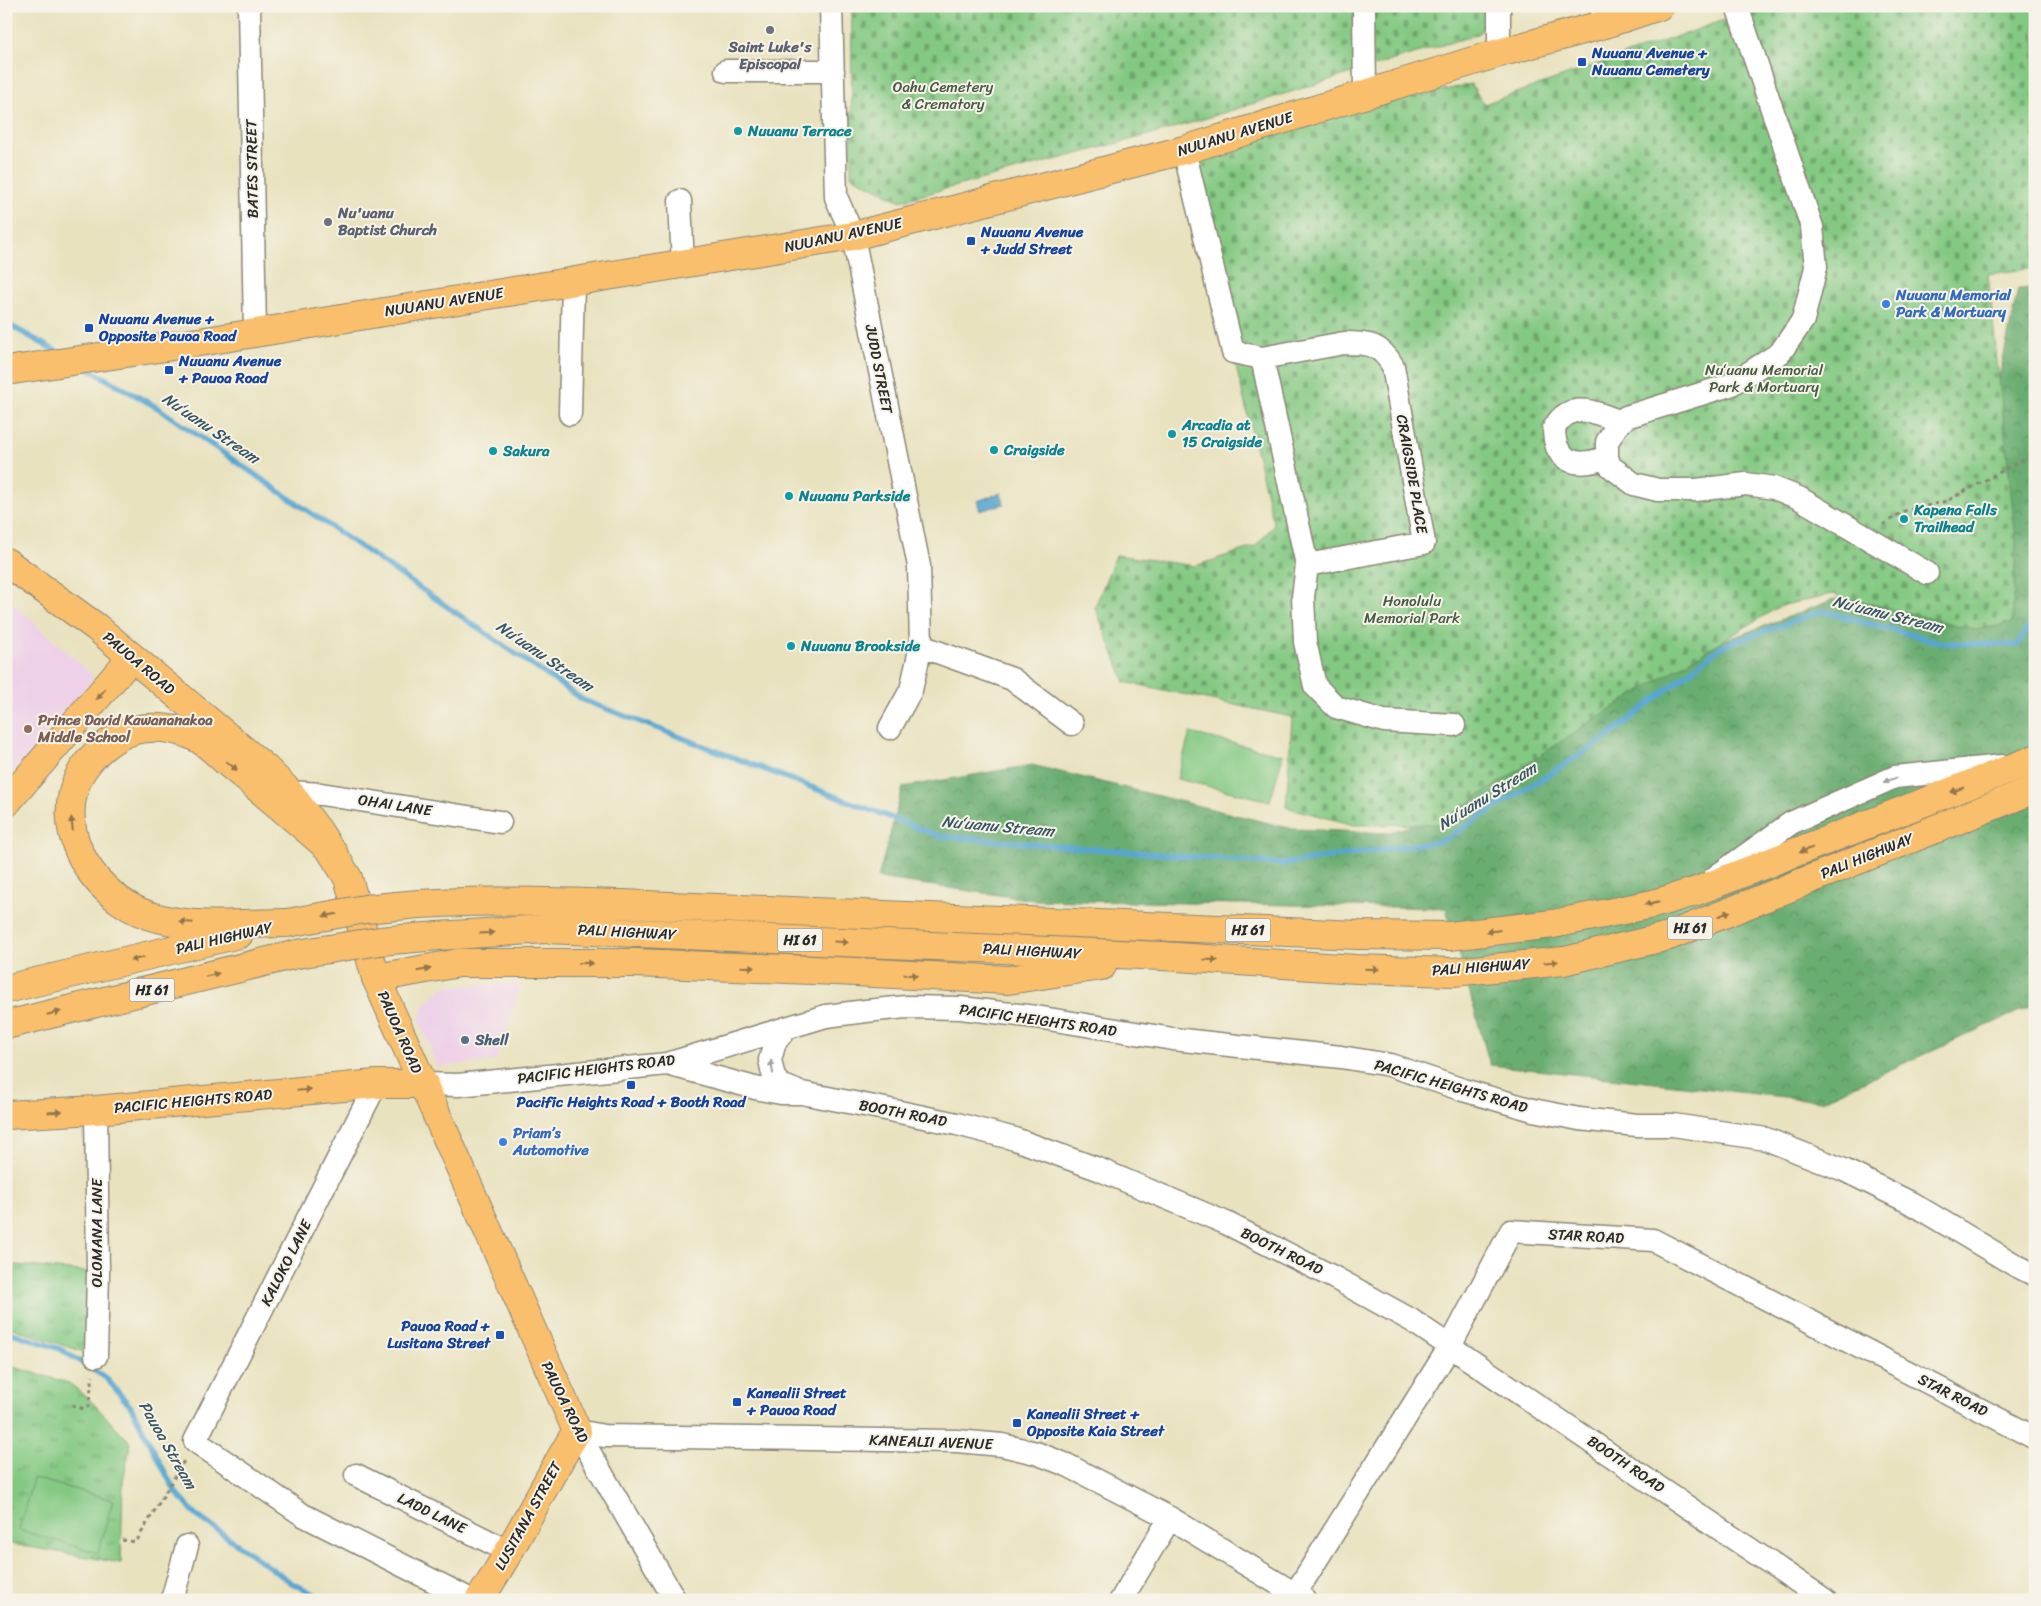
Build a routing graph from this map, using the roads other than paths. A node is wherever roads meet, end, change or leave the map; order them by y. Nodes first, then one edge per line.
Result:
1 (250, 6) edge
2 (831, 6) edge
3 (1364, 6) edge
4 (1499, 6) edge
5 (1659, 6) edge
6 (1737, 6) edge
7 (1603, 15) edge
8 (1499, 54) junction
9 (726, 71) dead end
10 (833, 71) junction
11 (1365, 95) junction
12 (1184, 150) junction
13 (680, 201) dead end
14 (853, 236) junction
15 (683, 265) junction
16 (573, 282) junction
17 (255, 332) junction
18 (1262, 358) junction
19 (6, 371) edge
20 (570, 414) dead end
21 (1621, 422) junction
22 (1607, 457) junction
23 (6, 562) edge
24 (1307, 565) junction
25 (1927, 572) dead end
26 (921, 646) junction
27 (132, 657) junction
28 (1072, 724) dead end
29 (1454, 725) dead end
30 (890, 728) dead end
31 (2030, 761) edge
32 (2035, 789) edge
33 (289, 792) junction
34 (6, 803) edge
35 (500, 822) dead end
36 (333, 852) junction
37 (287, 923) junction
38 (1162, 956) junction
39 (376, 978) junction
40 (6, 989) edge
41 (6, 1025) edge
42 (786, 1028) junction
43 (667, 1064) junction
44 (376, 1084) junction
45 (424, 1084) junction
46 (802, 1094) junction
47 (96, 1110) junction
48 (6, 1115) edge
49 (2035, 1275) edge
50 (1451, 1345) junction
51 (96, 1356) dead end
52 (578, 1432) junction
53 (2035, 1438) edge
54 (356, 1476) dead end
55 (1170, 1518) junction
56 (187, 1546) dead end
57 (508, 1552) junction
58 (1300, 1597) edge
59 (172, 1600) edge
60 (471, 1600) edge
61 (479, 1600) edge
62 (675, 1600) edge
63 (1121, 1600) edge
64 (1825, 1600) edge

1 - 17 street, BATES STREET
2 - 10 street, JUDD STREET
3 - 11 street
4 - 8 street
5 - 7 main road, NUUANU AVENUE
6 - 21 street
7 - 8 main road, NUUANU AVENUE
8 - 11 main road, NUUANU AVENUE
9 - 10 street
10 - 14 street, JUDD STREET
11 - 12 main road, NUUANU AVENUE
12 - 14 main road, NUUANU AVENUE
12 - 18 street, CRAIGSIDE PLACE
13 - 15 street
14 - 15 main road, NUUANU AVENUE
14 - 26 street, JUDD STREET
15 - 16 main road, NUUANU AVENUE
16 - 17 main road, NUUANU AVENUE
16 - 20 street
17 - 19 main road, NUUANU AVENUE
18 - 24 street
18 - 24 street, CRAIGSIDE PLACE
21 - 22 street
21 - 22 street
22 - 25 street
23 - 27 main road, PAUOA ROAD
24 - 29 street
26 - 28 street
26 - 30 street, JUDD STREET
27 - 33 main road, PAUOA ROAD
27 -> 34 main road
31 -> 37 main road, PALI HIGHWAY / HI 61, bridge
38 -> 32 main road, PALI HIGHWAY / HI 61
33 - 35 street, OHAI LANE
33 - 36 main road, PAUOA ROAD
37 -> 36 main road
36 - 39 main road, PAUOA ROAD
37 -> 40 main road, PALI HIGHWAY / HI 61
39 -> 38 main road
41 -> 38 main road, PALI HIGHWAY / HI 61, bridge
39 - 45 main road, PAUOA ROAD
42 - 43 street, PACIFIC HEIGHTS ROAD
46 -> 42 street
42 - 49 street, PACIFIC HEIGHTS ROAD
43 - 45 street, PACIFIC HEIGHTS ROAD
43 - 46 street, BOOTH ROAD
44 - 45 main road, PACIFIC HEIGHTS ROAD
47 -> 44 main road, PACIFIC HEIGHTS ROAD
44 - 60 street, KALOKO LANE
45 - 52 main road, PAUOA ROAD
46 - 50 street, BOOTH ROAD
48 -> 47 main road, PACIFIC HEIGHTS ROAD
47 - 51 street, OLOMANA LANE
50 - 53 street, STAR ROAD
50 - 58 street, STAR ROAD
50 - 64 street, BOOTH ROAD
52 - 55 street, KANEALII AVENUE
52 - 57 main road, LUSITANA STREET
52 - 62 street, PAUOA ROAD
54 - 57 street, LADD LANE
55 - 58 street, KANEALII AVENUE
55 - 63 street
56 - 59 street
57 - 61 main road, LUSITANA STREET

